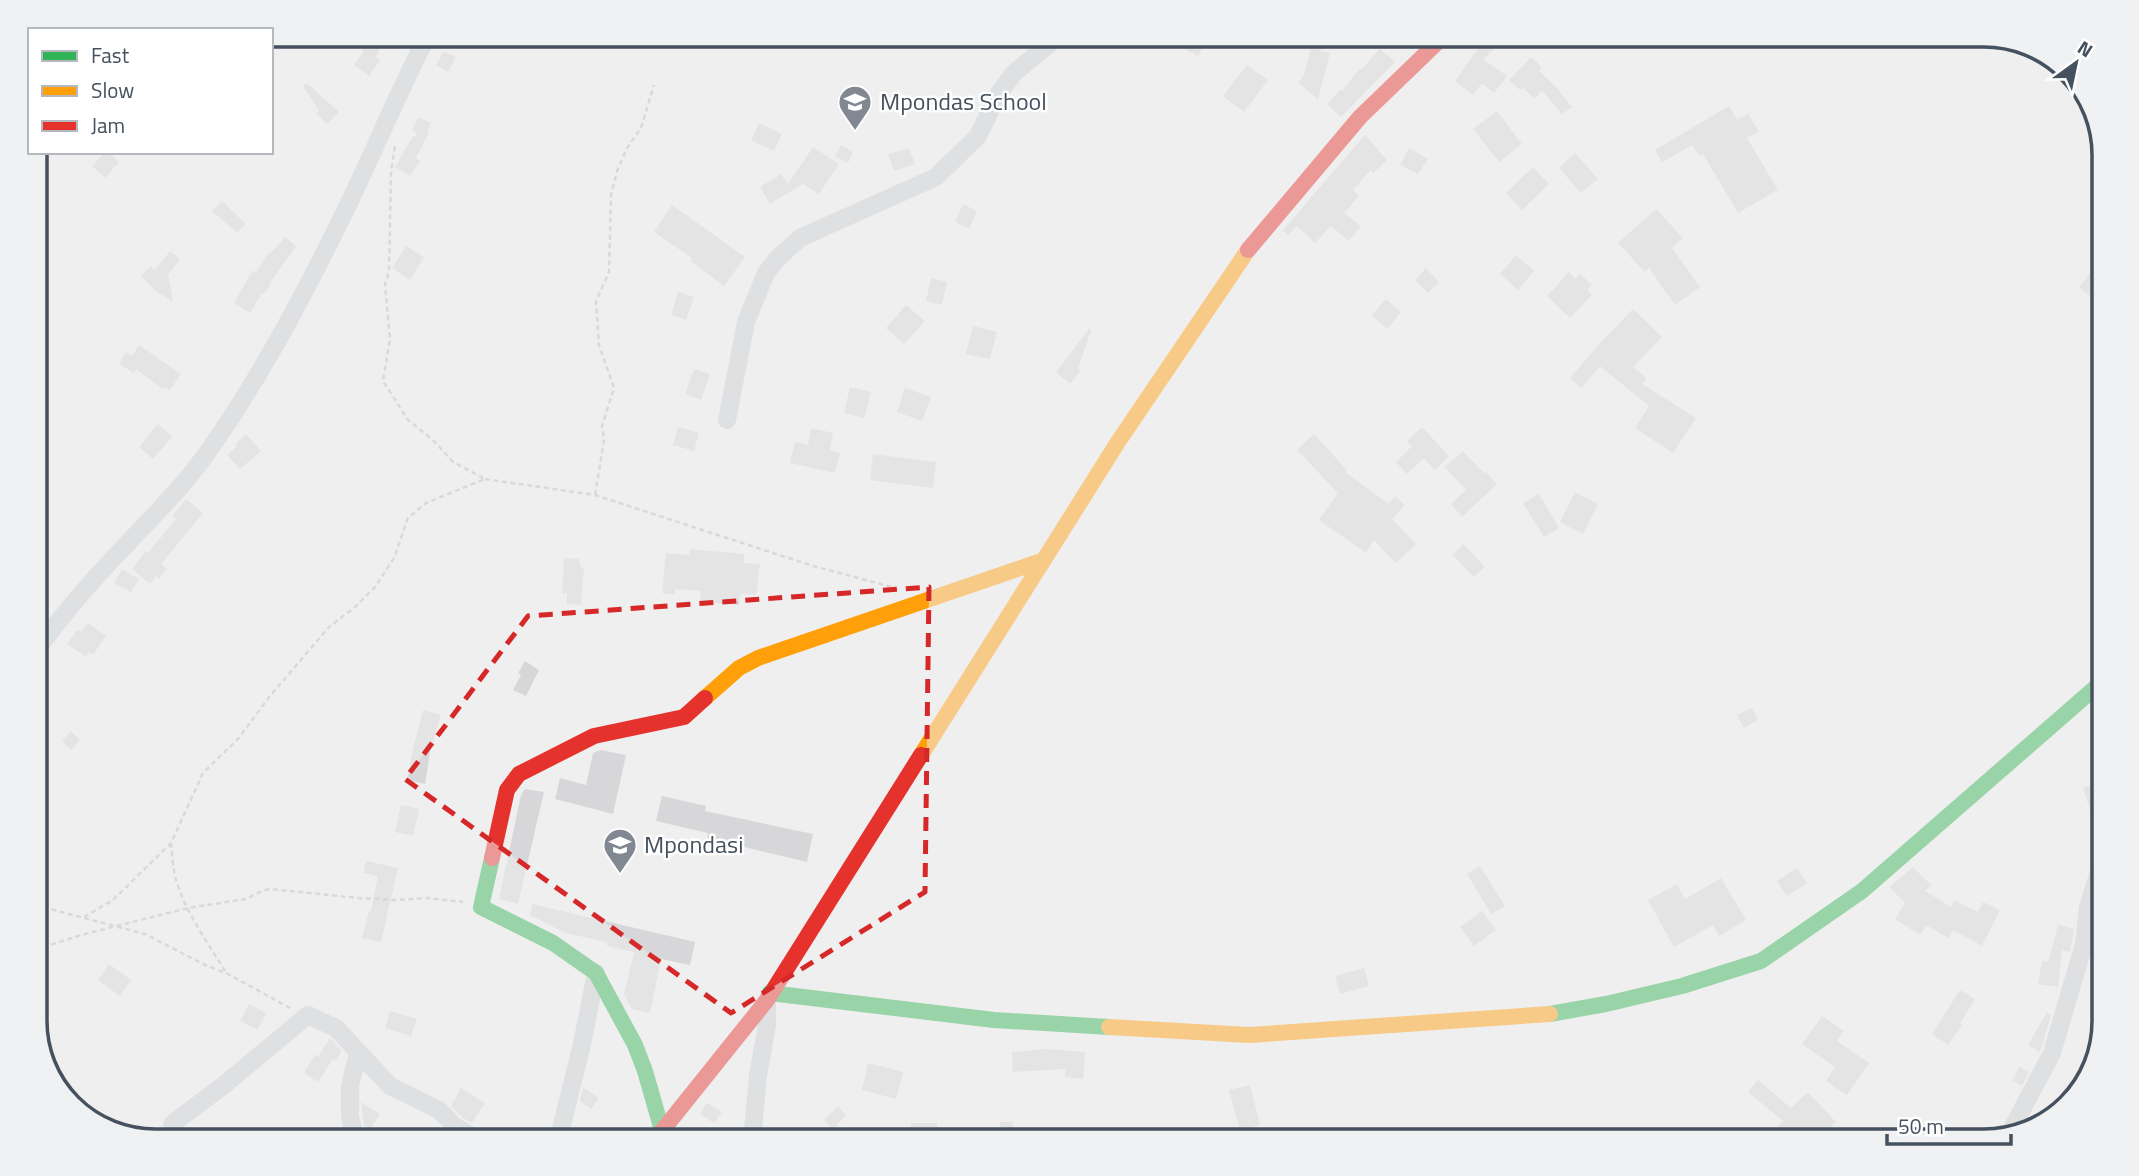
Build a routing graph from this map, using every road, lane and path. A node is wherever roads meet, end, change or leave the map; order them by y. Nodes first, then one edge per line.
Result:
1 (422, 47) edge
2 (1045, 47) edge
3 (1433, 47) edge
4 (654, 85) dead end
5 (397, 139) dead end
6 (727, 420) dead end
7 (485, 479) junction
8 (596, 495) junction
9 (1044, 559) junction
10 (906, 591) dead end
11 (47, 636) edge
12 (2092, 690) edge
13 (171, 843) junction
14 (2092, 894) edge
15 (481, 906) junction
16 (47, 908) edge
17 (188, 908) junction
18 (84, 917) junction
19 (118, 927) junction
20 (47, 946) edge
21 (226, 972) junction
22 (596, 973) junction
23 (768, 997) junction
24 (308, 1015) junction
25 (358, 1053) junction
26 (172, 1124) dead end
27 (2014, 1124) edge
28 (353, 1129) edge
29 (459, 1129) edge
30 (561, 1129) edge
31 (658, 1129) edge
32 (667, 1129) edge
33 (753, 1129) edge

1 - 11 street
2 - 6 street
3 - 9 street
4 - 8 path
5 - 7 path
7 - 8 path
7 - 13 path
8 - 10 path
9 - 15 street
9 - 23 street
12 - 23 street
13 - 17 path
13 - 18 path
14 - 27 street
15 - 17 path
15 - 22 street
16 - 18 path
17 - 19 path
17 - 21 path
18 - 19 path
19 - 20 path
19 - 21 path
21 - 24 path
22 - 30 street
22 - 31 street
23 - 32 street
23 - 33 street
24 - 25 street
24 - 26 street
25 - 28 street
25 - 29 street

